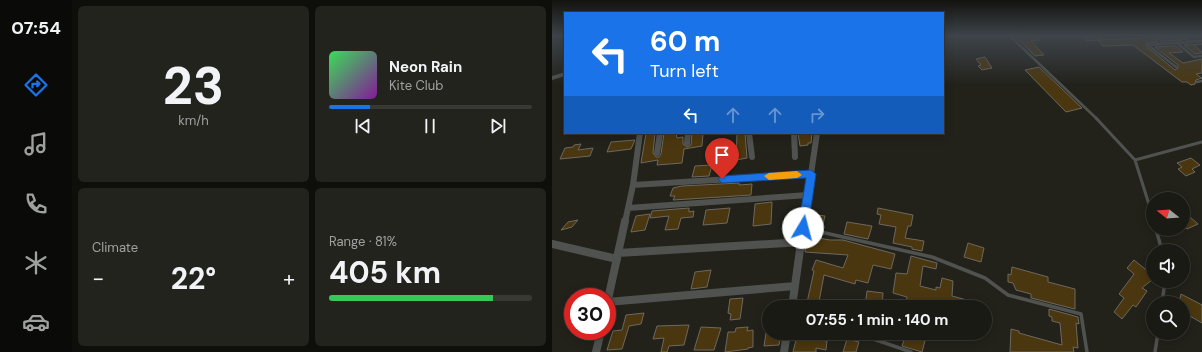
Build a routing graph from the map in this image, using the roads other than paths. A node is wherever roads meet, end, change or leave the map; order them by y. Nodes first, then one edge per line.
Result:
1 (1027, 52) edge
2 (1157, 52) edge
3 (1188, 52) edge
4 (1202, 56) edge
5 (1176, 67) dead end
6 (564, 74) edge
7 (552, 78) edge
8 (1202, 81) edge
9 (1197, 82) dead end
10 (640, 134) edge
11 (660, 134) edge
12 (688, 134) edge
13 (749, 134) edge
14 (794, 134) edge
15 (817, 134) edge
16 (1202, 142) edge
17 (687, 143) dead end
18 (1198, 143) junction
19 (1202, 147) edge
20 (657, 153) dead end
21 (752, 157) dead end
22 (795, 157) dead end
23 (1135, 160) junction
24 (811, 174) junction
25 (633, 185) junction
26 (808, 195) junction
27 (1146, 195) edge
28 (628, 208) junction
29 (803, 228) junction
30 (802, 242) junction
31 (552, 244) edge
32 (618, 256) junction
33 (795, 286) junction
34 (611, 288) edge
35 (793, 300) edge
36 (616, 302) edge
37 (599, 340) edge
38 (786, 340) edge
39 (877, 340) edge
40 (1157, 340) edge
41 (596, 352) edge
42 (784, 352) edge
43 (912, 352) edge
44 (1087, 352) edge
45 (1155, 352) edge

1 - 23 lane
2 - 5 lane
3 - 4 lane
6 - 7 street
8 - 9 lane
10 - 25 street
11 - 20 street
12 - 17 street
13 - 21 street
14 - 22 street
15 - 24 street
16 - 18 lane
18 - 19 lane
18 - 23 lane
23 - 27 lane
24 - 25 street
24 - 26 street
25 - 28 street
26 - 28 street
26 - 29 street
28 - 32 street
29 - 30 street
29 - 44 lane
30 - 32 street
30 - 33 street
31 - 32 street
32 - 34 street
33 - 35 street
33 - 36 street
37 - 41 street
38 - 42 street
39 - 43 lane
40 - 45 lane

